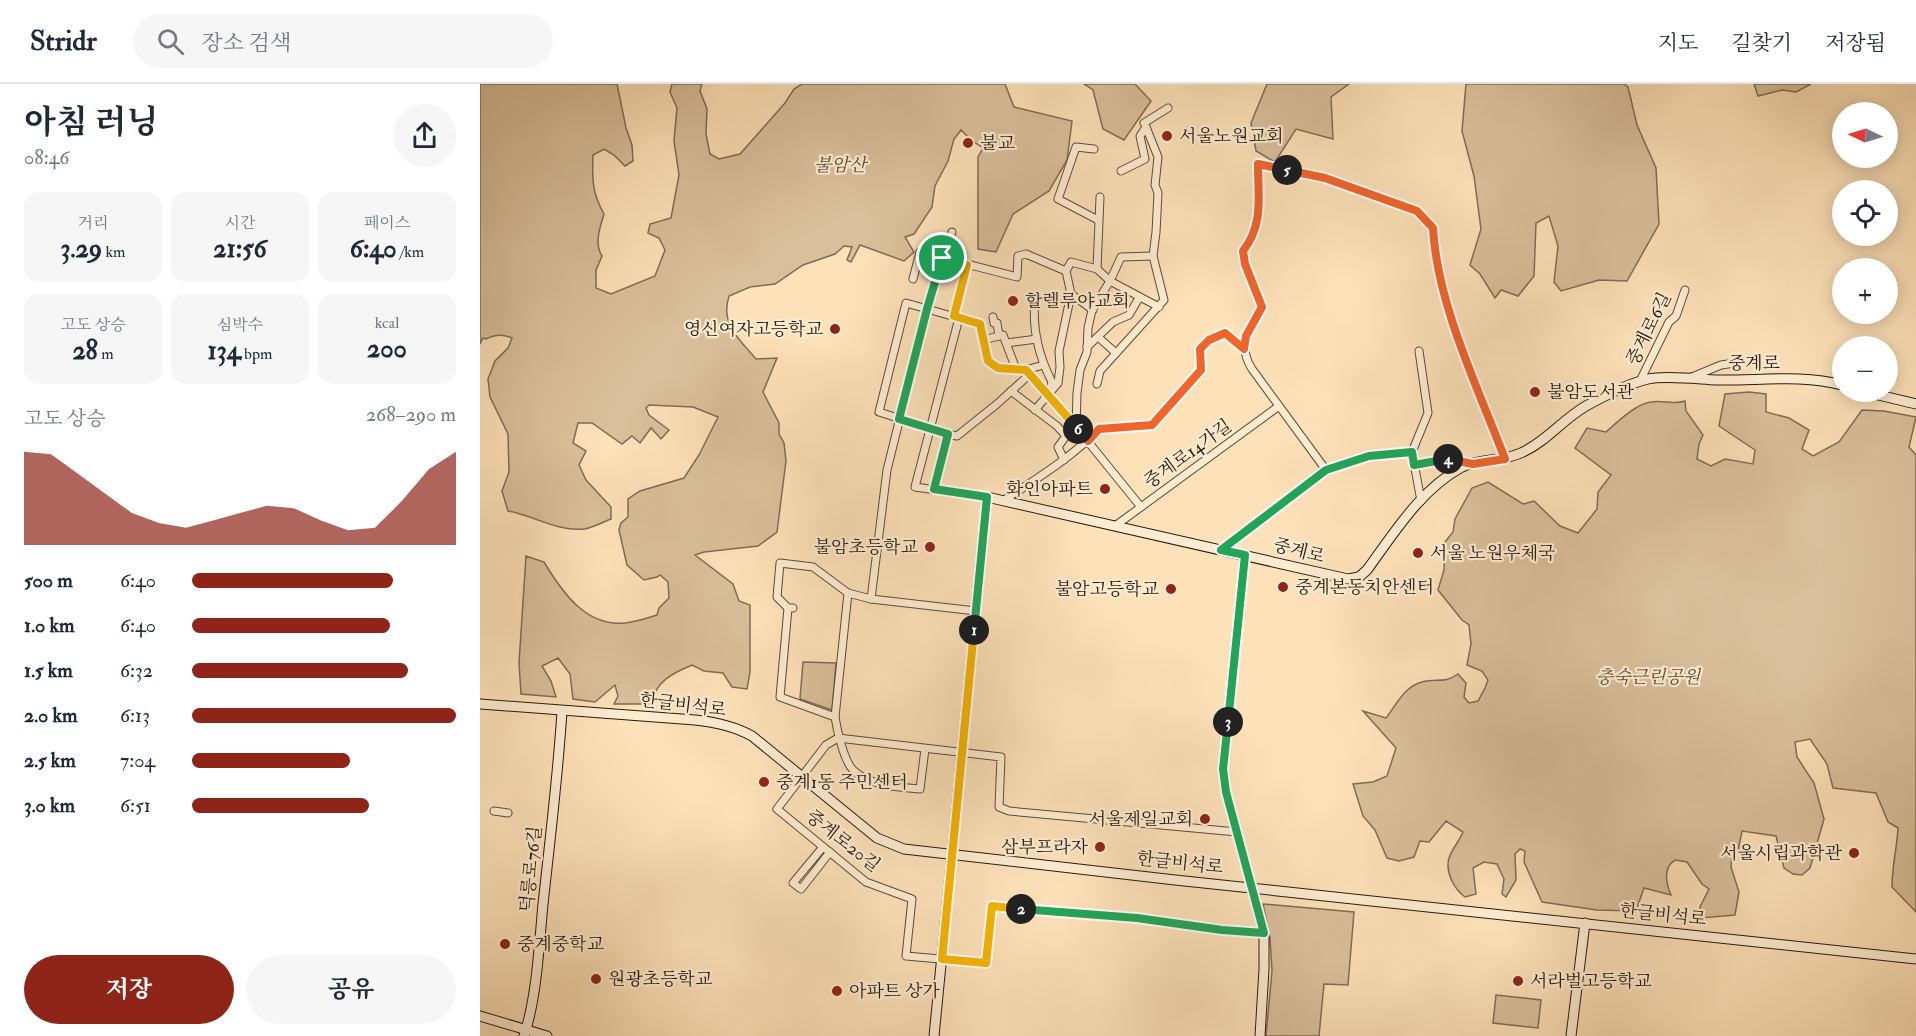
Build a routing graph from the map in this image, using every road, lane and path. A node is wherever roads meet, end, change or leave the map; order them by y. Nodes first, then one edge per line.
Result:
1 (1168, 108) dead end
2 (1146, 127) junction
3 (1094, 149) dead end
4 (1121, 171) dead end
5 (1100, 197) dead end
6 (1098, 220) junction
7 (952, 232) dead end
8 (1152, 256) junction
9 (942, 258) junction
10 (967, 265) junction
11 (1097, 269) junction
12 (1066, 272) junction
13 (913, 279) dead end
14 (1110, 281) junction
15 (1685, 290) dead end
16 (1071, 294) junction
17 (1139, 298) junction
18 (1035, 299) dead end
19 (1159, 307) junction
20 (927, 309) junction
21 (1093, 310) junction
22 (957, 317) junction
23 (993, 317) dead end
24 (999, 336) junction
25 (1098, 337) junction
26 (1037, 339) junction
27 (983, 340) junction
28 (1006, 343) junction
29 (1087, 347) junction
30 (1244, 349) junction
31 (1419, 351) dead end
32 (1116, 353) junction
33 (1735, 363) dead end
34 (1043, 365) junction
35 (1016, 369) junction
36 (1028, 372) junction
37 (1691, 378) junction
38 (1640, 381) junction
39 (1832, 382) edge
40 (1097, 384) dead end
41 (1011, 391) junction
42 (1048, 394) junction
43 (1898, 400) edge
44 (1916, 405) edge
45 (1280, 406) junction
46 (1035, 410) junction
47 (899, 419) junction
48 (1076, 427) junction
49 (930, 429) junction
50 (948, 434) junction
51 (1088, 441) junction
52 (1412, 452) junction
53 (1064, 459) junction
54 (1505, 459) junction
55 (1473, 464) junction
56 (1414, 465) junction
57 (1326, 470) junction
58 (934, 489) junction
59 (987, 497) junction
60 (1003, 501) junction
61 (1421, 501) junction
62 (1141, 507) junction
63 (1115, 526) junction
64 (1221, 550) junction
65 (1245, 555) junction
66 (848, 593) junction
67 (871, 599) junction
68 (976, 611) junction
69 (480, 704) edge
70 (562, 711) junction
71 (835, 717) junction
72 (838, 738) junction
73 (926, 749) junction
74 (962, 754) junction
75 (802, 777) junction
76 (920, 789) junction
77 (919, 800) dead end
78 (494, 811) dead end
79 (508, 813) dead end
80 (1237, 832) junction
81 (824, 846) junction
82 (830, 852) junction
83 (953, 855) junction
84 (1253, 888) junction
85 (1585, 923) junction
86 (1264, 933) junction
87 (942, 959) junction
88 (1916, 959) edge
89 (480, 1016) edge
90 (525, 1033) edge
91 (547, 1036) edge
92 (934, 1036) edge
93 (1260, 1036) edge
94 (1569, 1036) edge

1 - 2 street
2 - 4 street
2 - 8 street
3 - 6 street
5 - 6 street
6 - 11 street
7 - 9 street
8 - 14 street
8 - 19 street
9 - 10 street
9 - 13 street
9 - 20 street
10 - 12 street
10 - 22 street
11 - 12 street
11 - 14 street
12 - 16 street
14 - 17 street
14 - 21 street
15 - 38 street, 중계로6길
16 - 21 street
16 - 42 street
17 - 19 street
17 - 25 street
18 - 26 street
19 - 32 street
20 - 22 street
20 - 47 street
20 - 47 street
21 - 29 street
22 - 27 street
22 - 49 street
23 - 24 street
24 - 27 street
24 - 28 street
25 - 29 street
25 - 32 street
26 - 28 street
26 - 34 street
27 - 35 street
28 - 35 street
29 - 48 street
30 - 45 street
30 - 51 street
30 - 54 street
31 - 52 street
32 - 40 street
33 - 37 street
34 - 36 street
34 - 42 street
35 - 36 street
36 - 41 street
36 - 42 street
37 - 38 street, 중계로
37 - 39 street, 중계로
38 - 54 street, 중계로
41 - 46 street
41 - 50 street
42 - 46 street
42 - 48 street
43 - 44 street
45 - 57 street
45 - 62 street, 중계로14가길
46 - 53 street
47 - 49 street
47 - 67 street
48 - 51 street
49 - 50 street
49 - 58 street
50 - 58 street
51 - 53 street
51 - 62 street
52 - 56 street
52 - 57 street
53 - 60 street
54 - 55 street, 중계로
55 - 56 street, 중계로
55 - 61 street, 중계로
56 - 61 street
57 - 64 street
58 - 59 street
59 - 60 street, 중계로
59 - 68 street
60 - 63 street, 중계로
61 - 65 street, 중계로
62 - 63 street, 중계로14가길
63 - 64 street, 중계로
64 - 65 street, 중계로
65 - 80 street
66 - 67 street
66 - 71 street
66 - 71 street
67 - 68 street
68 - 74 street
69 - 70 street, 한글비석로
70 - 75 street, 한글비석로
70 - 90 street, 덕릉로76길
71 - 72 street
72 - 73 street
72 - 75 street
72 - 76 street
73 - 74 street
73 - 76 street
74 - 80 street
74 - 83 street
75 - 81 street, 중계로20길
75 - 83 street, 한글비석로
76 - 77 street
78 - 79 street
80 - 84 street
81 - 82 street, 중계로20길
81 - 82 street
82 - 87 street, 중계로20길
83 - 84 street, 한글비석로
83 - 87 street
84 - 85 street, 한글비석로
84 - 86 street
85 - 88 street, 한글비석로
85 - 94 street
86 - 87 street
86 - 93 street
87 - 92 street
89 - 90 street
90 - 91 street

